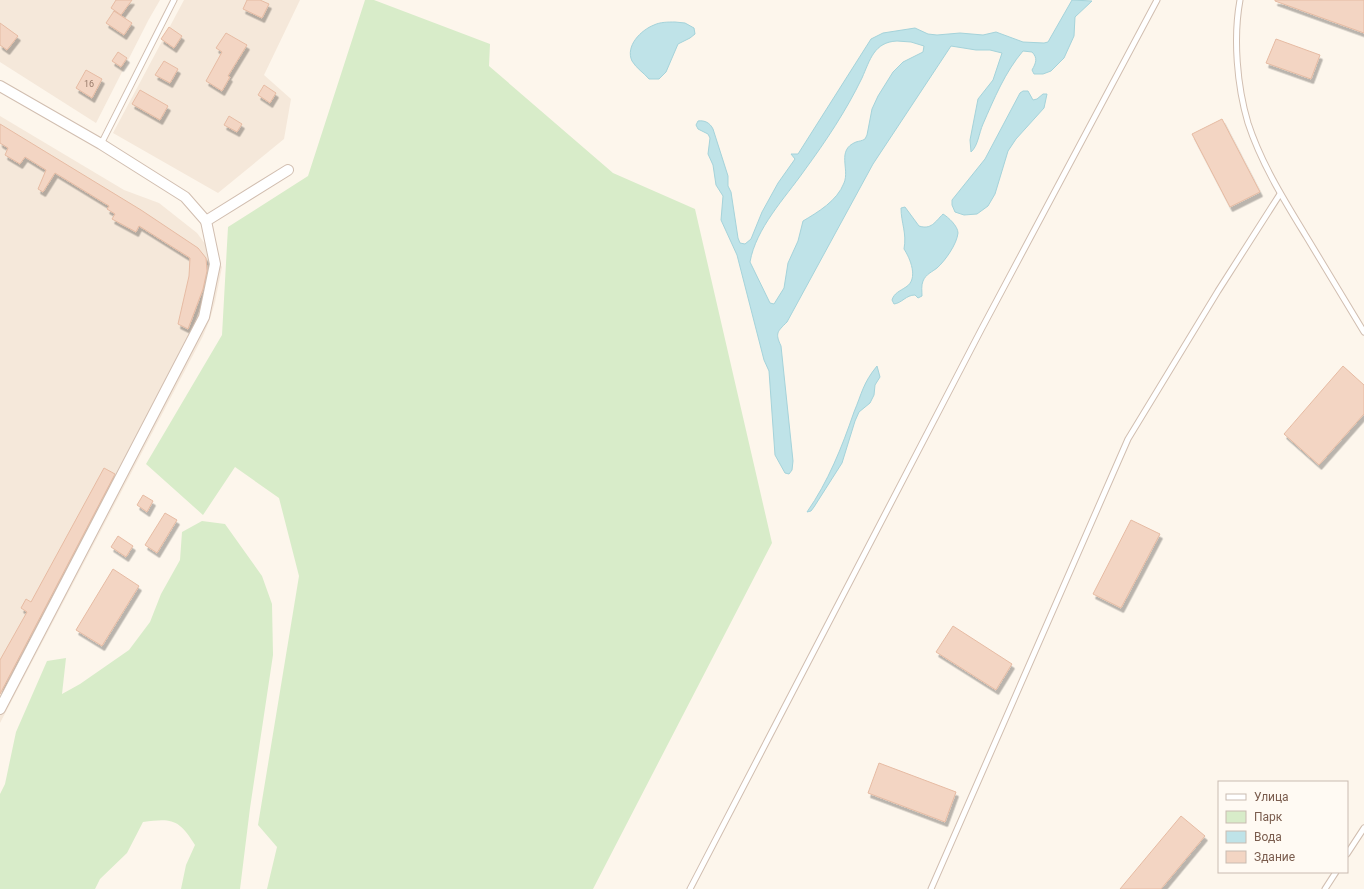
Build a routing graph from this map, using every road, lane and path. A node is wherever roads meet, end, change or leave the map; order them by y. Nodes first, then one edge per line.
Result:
1 (174, 0) edge
2 (1157, 0) edge
3 (1240, 0) edge
4 (0, 86) edge
5 (101, 144) junction
6 (288, 170) dead end
7 (1280, 194) junction
8 (206, 221) junction
9 (1364, 332) edge
10 (0, 709) edge
11 (1364, 828) edge
12 (1348, 852) edge
13 (1335, 873) edge
14 (690, 889) edge
15 (931, 889) edge
16 (1325, 889) edge

1 - 5 lane
2 - 14 lane
3 - 7 lane
4 - 5 street
5 - 8 street
6 - 8 street
7 - 9 lane
7 - 15 lane
8 - 10 street
11 - 12 lane
13 - 16 lane

